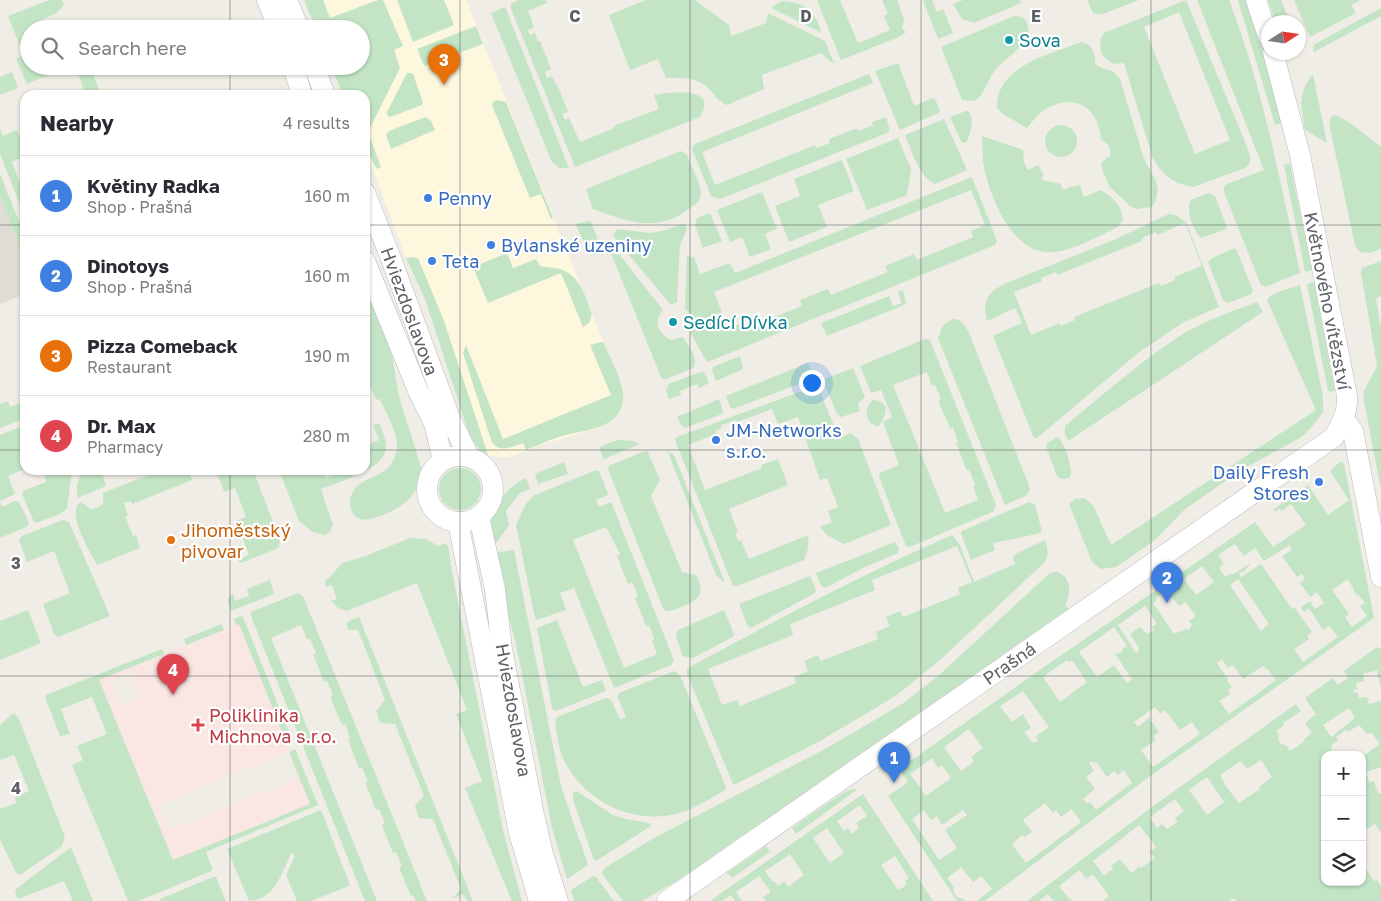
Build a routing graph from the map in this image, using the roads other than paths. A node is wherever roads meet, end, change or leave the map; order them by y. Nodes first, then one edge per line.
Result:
1 (267, 0) edge
2 (287, 0) edge
3 (1256, 0) edge
4 (1261, 15) edge
5 (275, 20) edge
6 (295, 20) edge
7 (1275, 60) edge
8 (296, 75) edge
9 (318, 75) edge
10 (300, 90) edge
11 (324, 90) edge
12 (370, 206) edge
13 (370, 272) edge
14 (1344, 419) junction
15 (469, 457) junction
16 (443, 460) junction
17 (479, 516) junction
18 (458, 522) junction
19 (1381, 577) edge
20 (538, 901) edge
21 (558, 901) edge
22 (667, 901) edge

1 - 5 street
2 - 6 street
3 - 4 street
7 - 14 street, Květnového vítězství
8 - 10 street
9 - 11 street
12 - 15 street, Hviezdoslavova
13 - 16 street, Hviezdoslavova
14 - 19 street
14 - 22 street, Prašná
15 - 16 street
15 - 17 street, Hviezdoslavova
16 - 18 street
17 - 18 street
17 - 21 street, Hviezdoslavova
18 - 20 street, Hviezdoslavova

